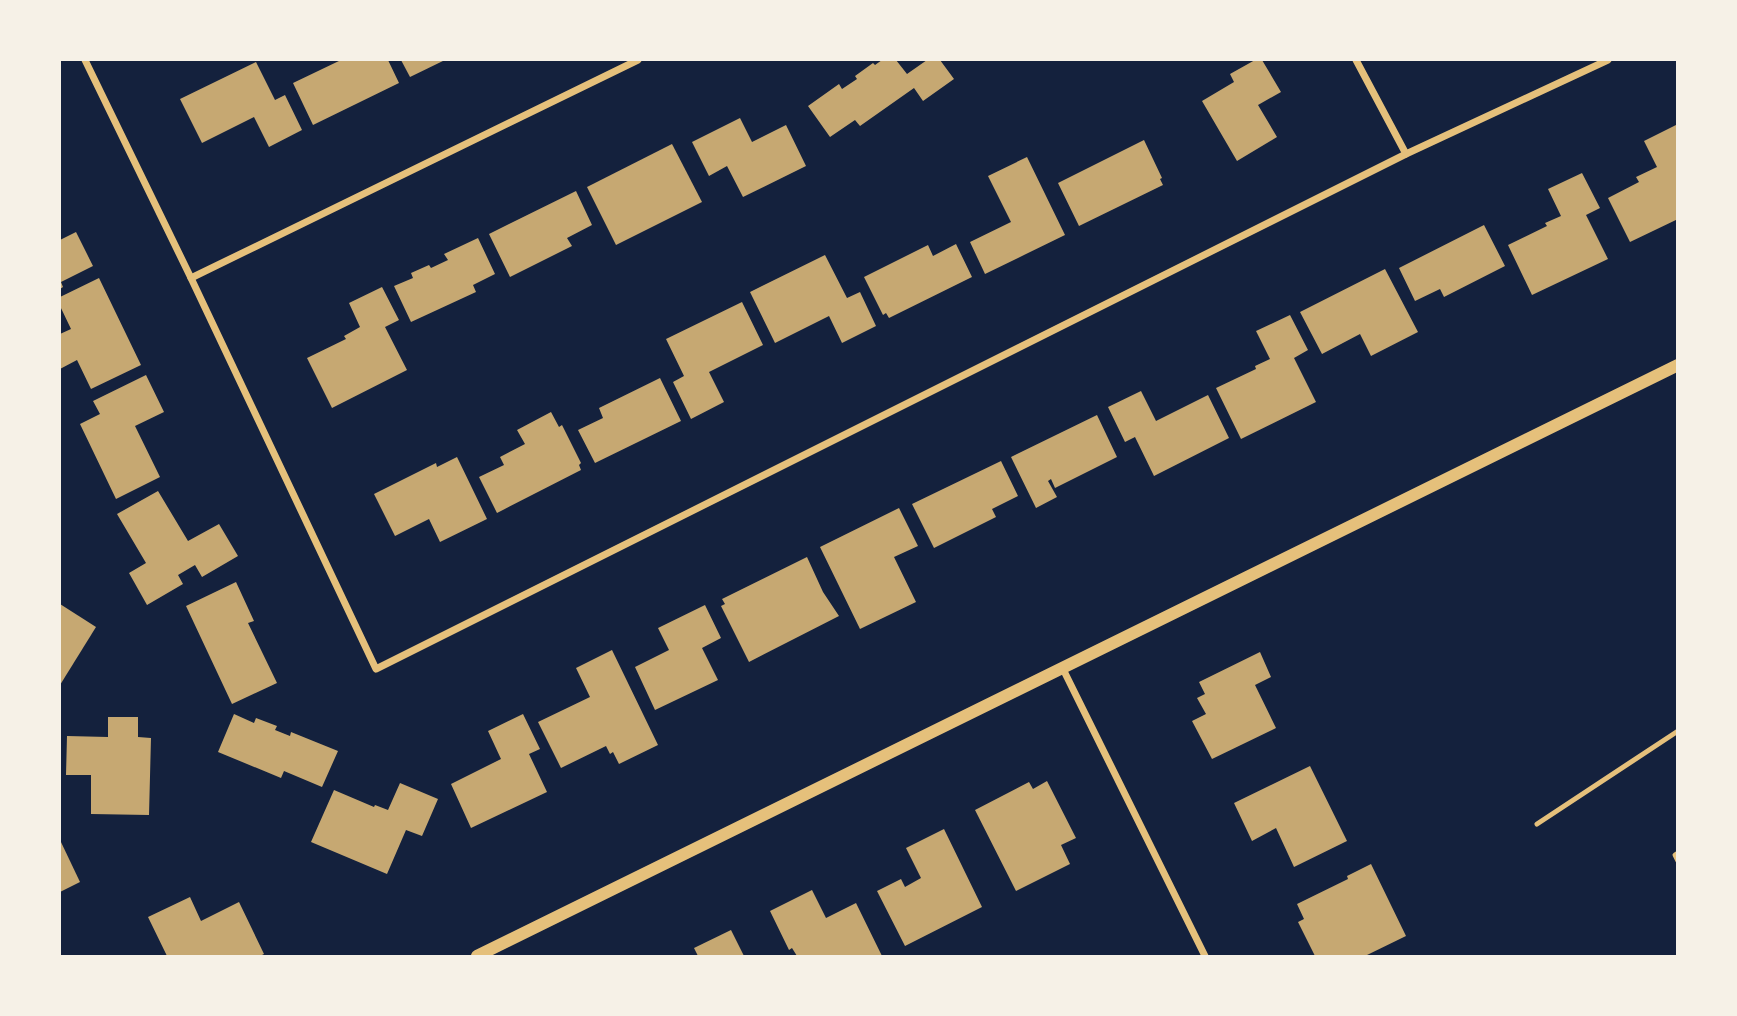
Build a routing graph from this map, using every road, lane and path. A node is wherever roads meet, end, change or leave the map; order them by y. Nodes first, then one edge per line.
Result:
1 (85, 60) edge
2 (638, 60) edge
3 (1356, 60) edge
4 (1608, 60) edge
5 (1406, 154) junction
6 (191, 278) junction
7 (1678, 365) edge
8 (1062, 667) junction
9 (1678, 731) edge
10 (1537, 824) dead end
11 (1678, 853) edge
12 (1678, 860) edge
13 (477, 957) edge
14 (1205, 957) edge

1 - 6 street
2 - 6 street
3 - 5 street
4 - 5 street
5 - 6 street
7 - 8 street
8 - 13 street
8 - 14 street
9 - 10 lane
11 - 12 lane

